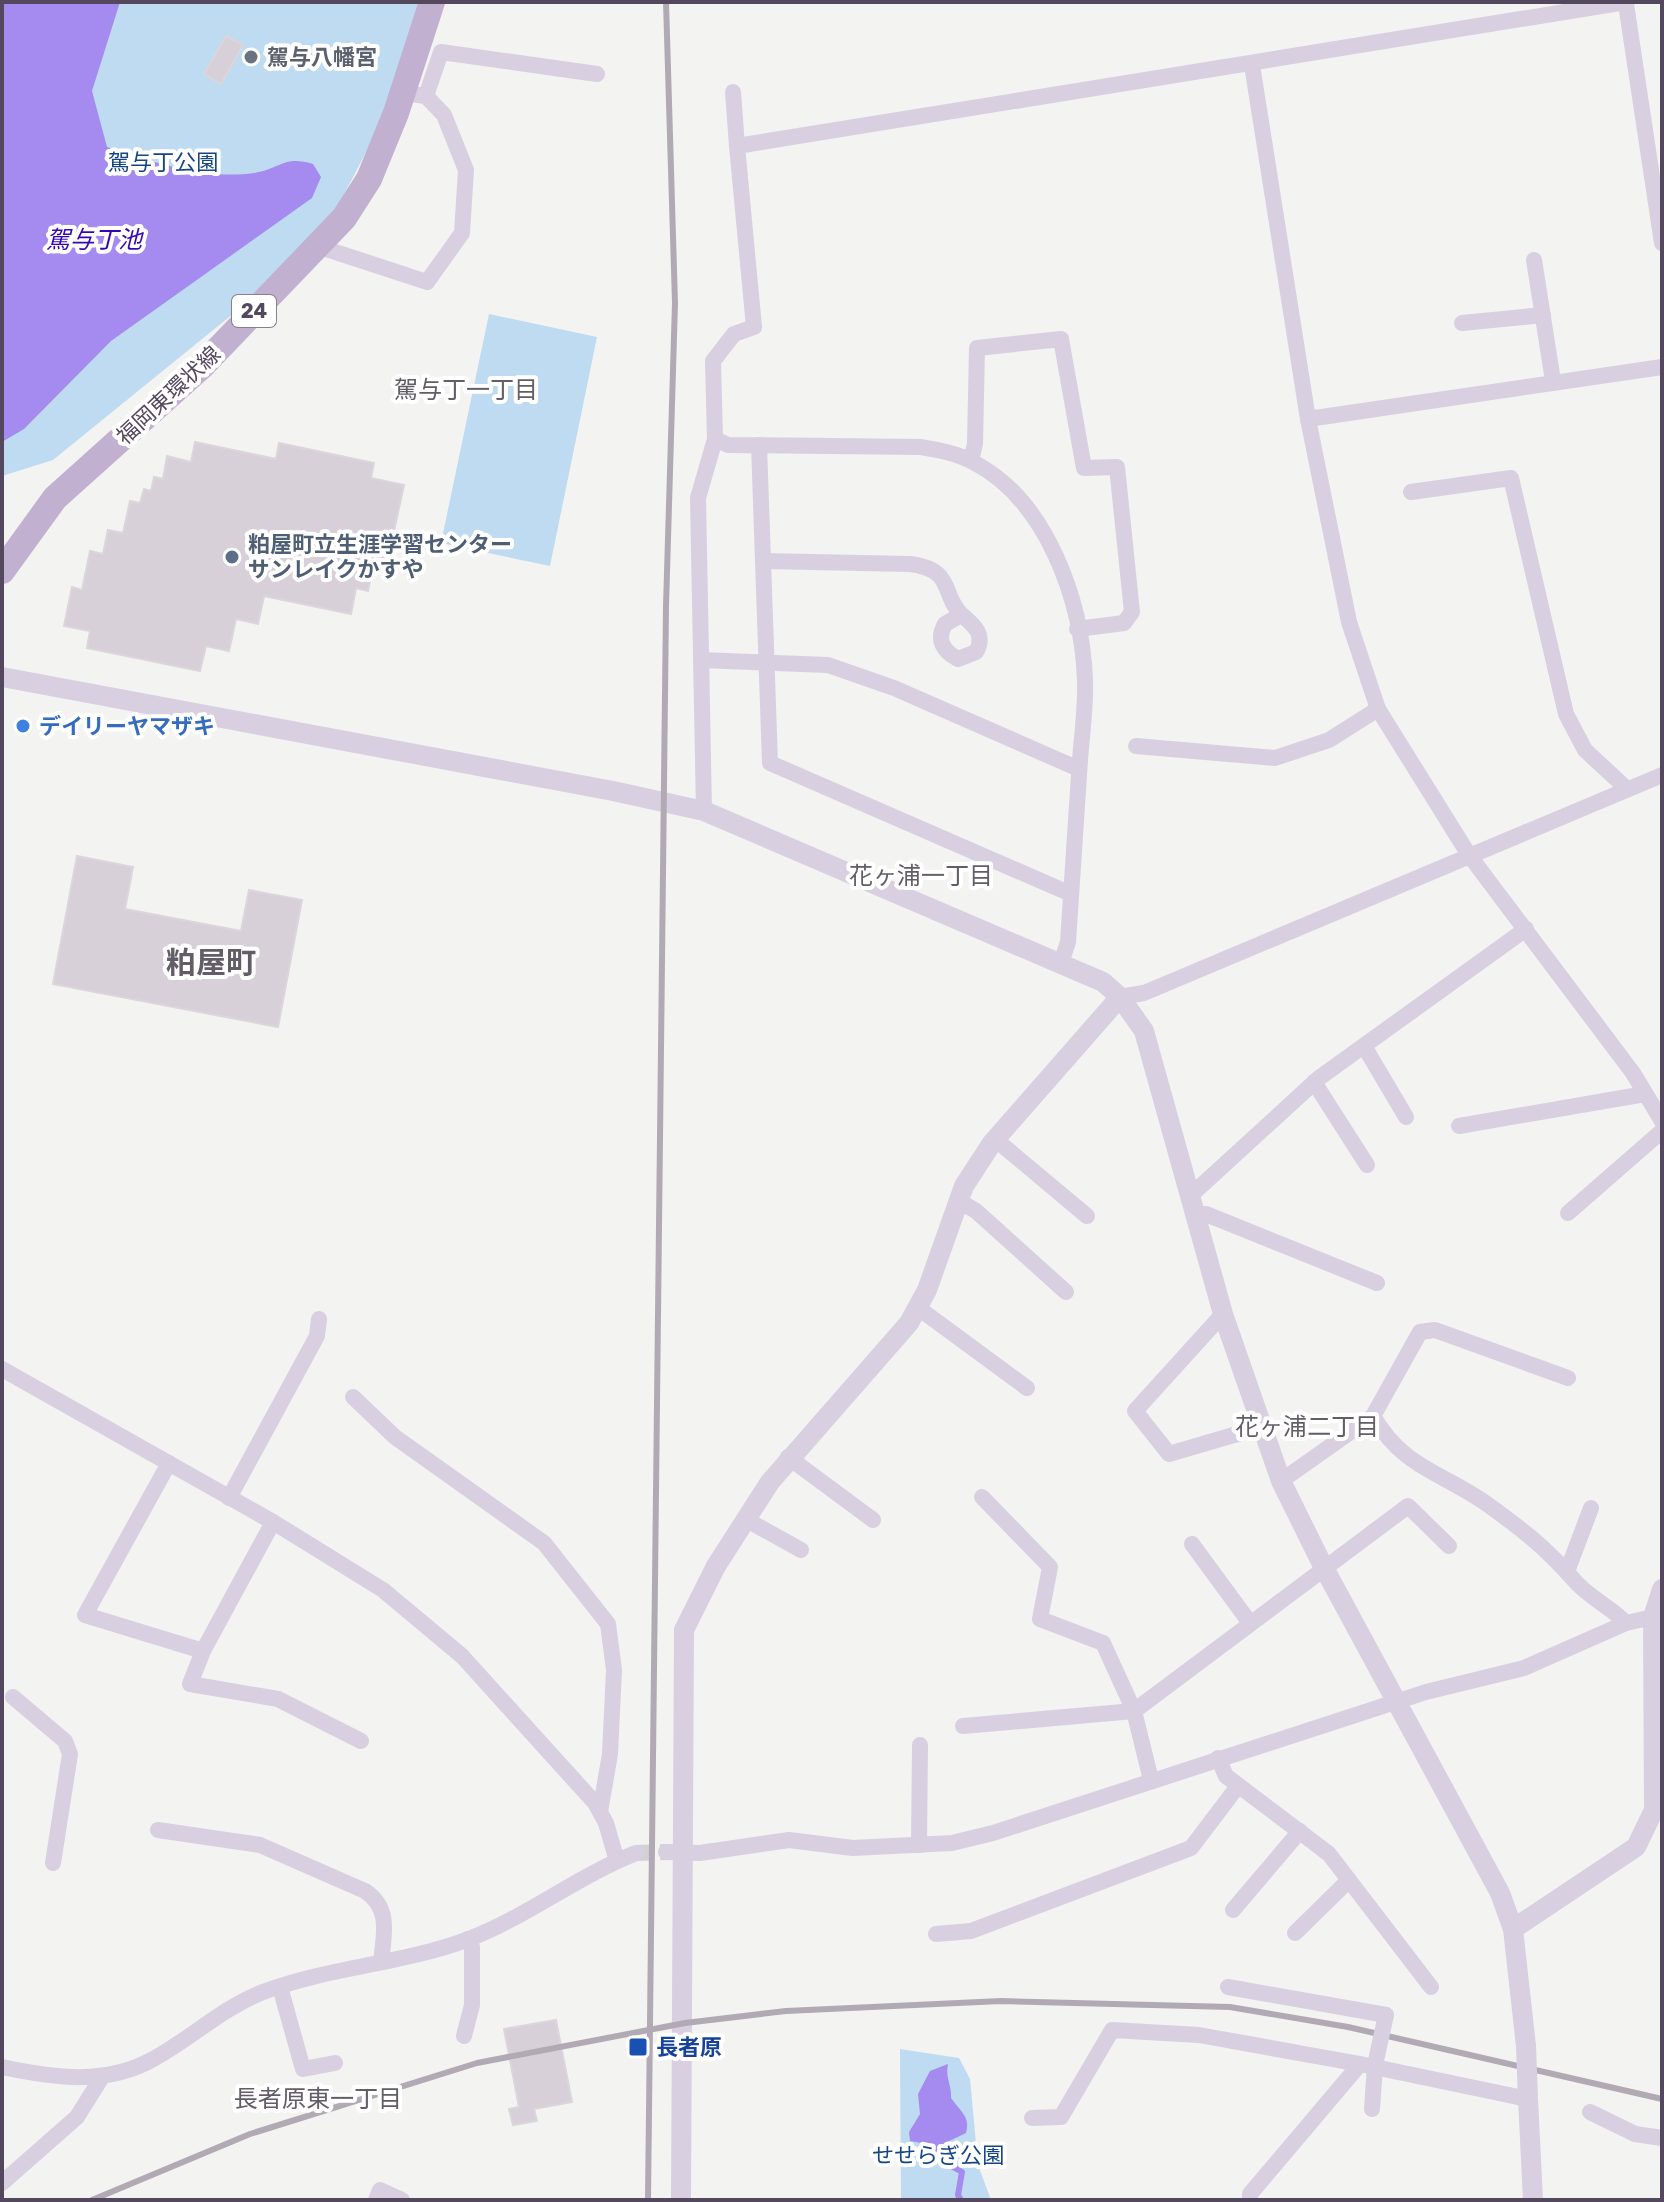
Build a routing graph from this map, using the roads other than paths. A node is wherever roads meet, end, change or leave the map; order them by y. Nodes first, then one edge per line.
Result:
1 (432, 2) edge
2 (1626, 3) edge
3 (1252, 65) junction
4 (597, 74) dead end
5 (733, 92) dead end
6 (414, 95) junction
7 (737, 146) junction
8 (1662, 243) edge
9 (317, 246) junction
10 (1534, 260) dead end
11 (1543, 315) junction
12 (1462, 323) dead end
13 (1662, 367) edge
14 (1553, 381) junction
15 (1308, 419) junction
16 (715, 439) junction
17 (759, 445) junction
18 (971, 460) junction
19 (1411, 492) dead end
20 (763, 561) junction
21 (2, 571) edge
22 (961, 615) dead end
23 (1077, 629) junction
24 (701, 660) junction
25 (767, 660) junction
26 (2, 677) edge
27 (1378, 709) junction
28 (1136, 746) dead end
29 (1079, 769) junction
30 (1662, 775) edge
31 (1627, 789) junction
32 (704, 811) junction
33 (1469, 855) junction
34 (1071, 894) junction
35 (1526, 929) junction
36 (1061, 963) junction
37 (1120, 997) junction
38 (1364, 1046) junction
39 (1314, 1082) junction
40 (1645, 1094) junction
41 (1406, 1117) dead end
42 (1662, 1121) edge
43 (1459, 1126) dead end
44 (1662, 1131) edge
45 (995, 1139) junction
46 (1367, 1165) dead end
47 (1190, 1196) junction
48 (959, 1201) junction
49 (1568, 1213) dead end
50 (1087, 1216) dead end
51 (1196, 1217) junction
52 (1377, 1283) dead end
53 (1066, 1292) dead end
54 (917, 1307) junction
55 (1223, 1314) junction
56 (319, 1319) dead end
57 (2, 1369) edge
58 (1568, 1378) dead end
59 (1027, 1388) dead end
60 (353, 1397) dead end
61 (1373, 1416) junction
62 (1261, 1427) junction
63 (788, 1457) junction
64 (169, 1463) junction
65 (1281, 1481) junction
66 (982, 1497) dead end
67 (229, 1498) junction
68 (1591, 1508) dead end
69 (745, 1519) junction
70 (873, 1520) dead end
71 (273, 1522) junction
72 (1192, 1544) dead end
73 (1449, 1546) dead end
74 (801, 1550) dead end
75 (1323, 1566) junction
76 (1568, 1569) junction
77 (1659, 1600) edge
78 (1250, 1623) junction
79 (1626, 1623) junction
80 (203, 1651) junction
81 (13, 1697) dead end
82 (1397, 1701) junction
83 (1134, 1711) junction
84 (963, 1726) dead end
85 (1657, 1728) edge
86 (361, 1741) dead end
87 (920, 1745) dead end
88 (1218, 1758) junction
89 (1151, 1780) junction
90 (1238, 1786) junction
91 (600, 1812) junction
92 (158, 1830) dead end
93 (1300, 1831) junction
94 (919, 1845) junction
95 (636, 1853) tunnel mouth
96 (674, 1853) junction
97 (617, 1861) junction
98 (53, 1863) dead end
99 (1349, 1880) junction
100 (1233, 1910) dead end
101 (1513, 1929) junction
102 (1295, 1933) dead end
103 (936, 1934) dead end
104 (468, 1939) junction
105 (381, 1962) junction
106 (280, 1987) junction
107 (1228, 1987) dead end
108 (1431, 1987) dead end
109 (464, 2036) dead end
110 (335, 2063) dead end
111 (1368, 2065) junction
112 (2, 2067) edge
113 (102, 2077) junction
114 (1528, 2099) junction
115 (1372, 2109) dead end
116 (1590, 2112) dead end
117 (1032, 2118) dead end
118 (1662, 2138) edge
119 (2, 2183) edge
120 (376, 2200) edge
121 (402, 2200) edge
122 (681, 2200) edge
123 (1250, 2200) edge
124 (1533, 2200) edge

1 - 6 main road, 福岡東環状線 / 24
2 - 3 street
2 - 8 street
3 - 7 street
3 - 15 street
4 - 6 street
5 - 7 street
6 - 9 main road, 福岡東環状線 / 24
6 - 9 street
7 - 16 street
9 - 21 main road, 福岡東環状線 / 24
10 - 11 street
11 - 12 street
11 - 14 street
13 - 14 street
14 - 15 street
15 - 27 street
16 - 17 street
16 - 24 street
17 - 18 street
17 - 20 street
18 - 23 street
18 - 23 street
19 - 31 street
20 - 22 street
20 - 25 street
23 - 29 street
24 - 25 street
24 - 32 street
25 - 29 street
25 - 34 street
26 - 32 street
27 - 28 street
27 - 33 street
29 - 34 street
30 - 31 street
31 - 33 street
32 - 36 street
33 - 35 street
33 - 37 street
34 - 36 street
35 - 38 street
35 - 40 street
36 - 37 street
37 - 45 street
37 - 47 street
38 - 39 street
38 - 41 street
39 - 46 street
39 - 47 street
40 - 42 street
40 - 43 street
44 - 49 street
45 - 48 street
45 - 50 street
47 - 51 street
48 - 53 street
48 - 54 street
51 - 52 street
51 - 55 street
54 - 59 street
54 - 63 street
55 - 62 street
55 - 62 street
56 - 67 street
57 - 64 street
58 - 61 street
60 - 91 street
61 - 65 street
61 - 76 street
62 - 65 street
63 - 69 street
63 - 70 street
64 - 67 street
64 - 80 street
65 - 75 street
66 - 83 street
67 - 71 street
68 - 76 street
69 - 74 street
69 - 96 street
71 - 80 street
71 - 91 street
72 - 78 street
73 - 75 street
75 - 78 street
75 - 82 street
76 - 79 street
77 - 79 street
77 - 85 street
78 - 83 street
79 - 82 street
80 - 86 street
81 - 98 street
82 - 88 street
82 - 101 street
83 - 84 street
83 - 89 street
85 - 101 street
87 - 94 street
88 - 89 street
88 - 90 street
89 - 94 street
90 - 93 street
90 - 103 street
91 - 97 street
92 - 105 street
93 - 99 street
93 - 100 street
94 - 96 street
95 - 97 street
96 - 122 street
97 - 104 street
99 - 102 street
99 - 108 street
101 - 114 street, bridge
104 - 105 street
104 - 109 street
105 - 106 street
106 - 110 street
106 - 113 street
107 - 111 street, bridge
111 - 114 street
111 - 115 street
111 - 117 street
111 - 123 street
112 - 113 street
113 - 119 street
114 - 124 street
116 - 118 street
120 - 121 street

